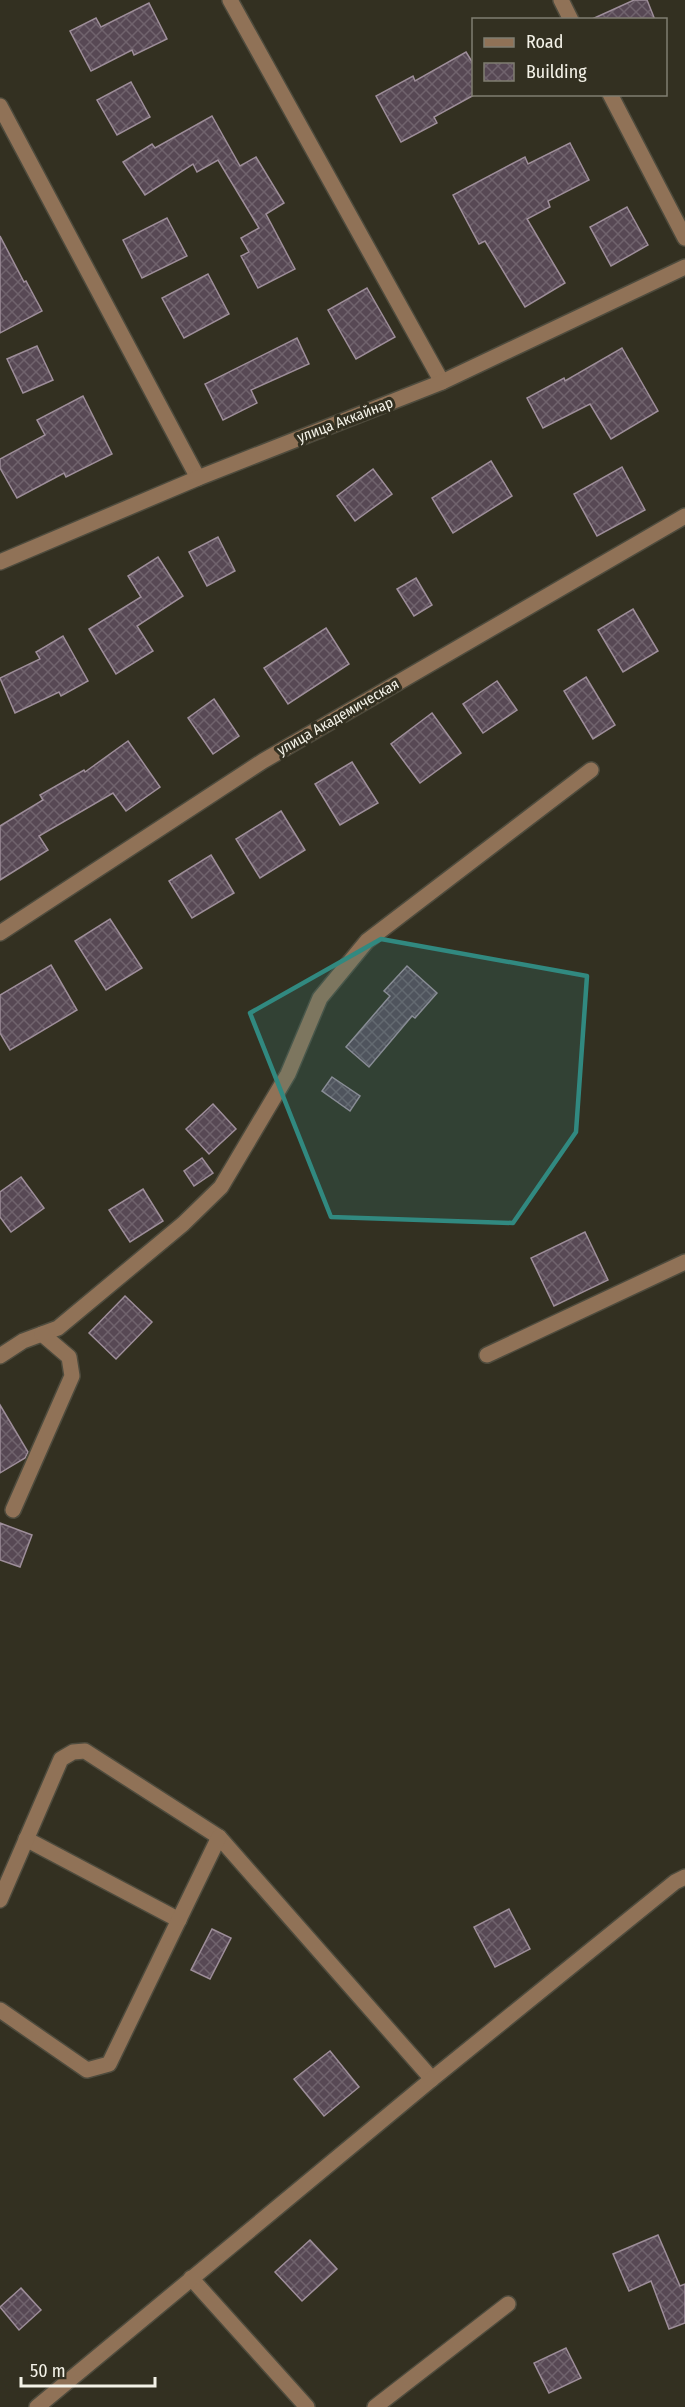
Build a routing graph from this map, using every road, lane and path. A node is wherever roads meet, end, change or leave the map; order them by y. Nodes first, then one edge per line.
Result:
1 (230, 0) edge
2 (561, 0) edge
3 (570, 18) edge
4 (611, 96) edge
5 (0, 106) edge
6 (685, 238) edge
7 (685, 267) edge
8 (442, 382) junction
9 (198, 478) junction
10 (685, 516) edge
11 (0, 562) edge
12 (591, 770) dead end
13 (0, 933) edge
14 (685, 1262) edge
15 (42, 1334) junction
16 (487, 1355) dead end
17 (0, 1356) edge
18 (13, 1510) dead end
19 (219, 1837) junction
20 (26, 1839) junction
21 (685, 1878) edge
22 (0, 1900) edge
23 (179, 1920) junction
24 (0, 2010) edge
25 (432, 2079) junction
26 (191, 2278) junction
27 (507, 2304) dead end
28 (37, 2407) edge
29 (307, 2407) edge
30 (375, 2407) edge

1 - 8 street
2 - 3 street
4 - 6 street
5 - 9 street
7 - 8 street, улица Аккайнар
8 - 9 street, улица Аккайнар
9 - 11 street, улица Аккайнар
10 - 13 street, улица Академическая
12 - 15 street
14 - 16 street
15 - 17 street
15 - 18 street
19 - 20 street
19 - 23 street
19 - 25 street
20 - 22 street
20 - 23 street
21 - 25 street
23 - 24 street
25 - 26 street
26 - 28 street
26 - 29 street
27 - 30 street

